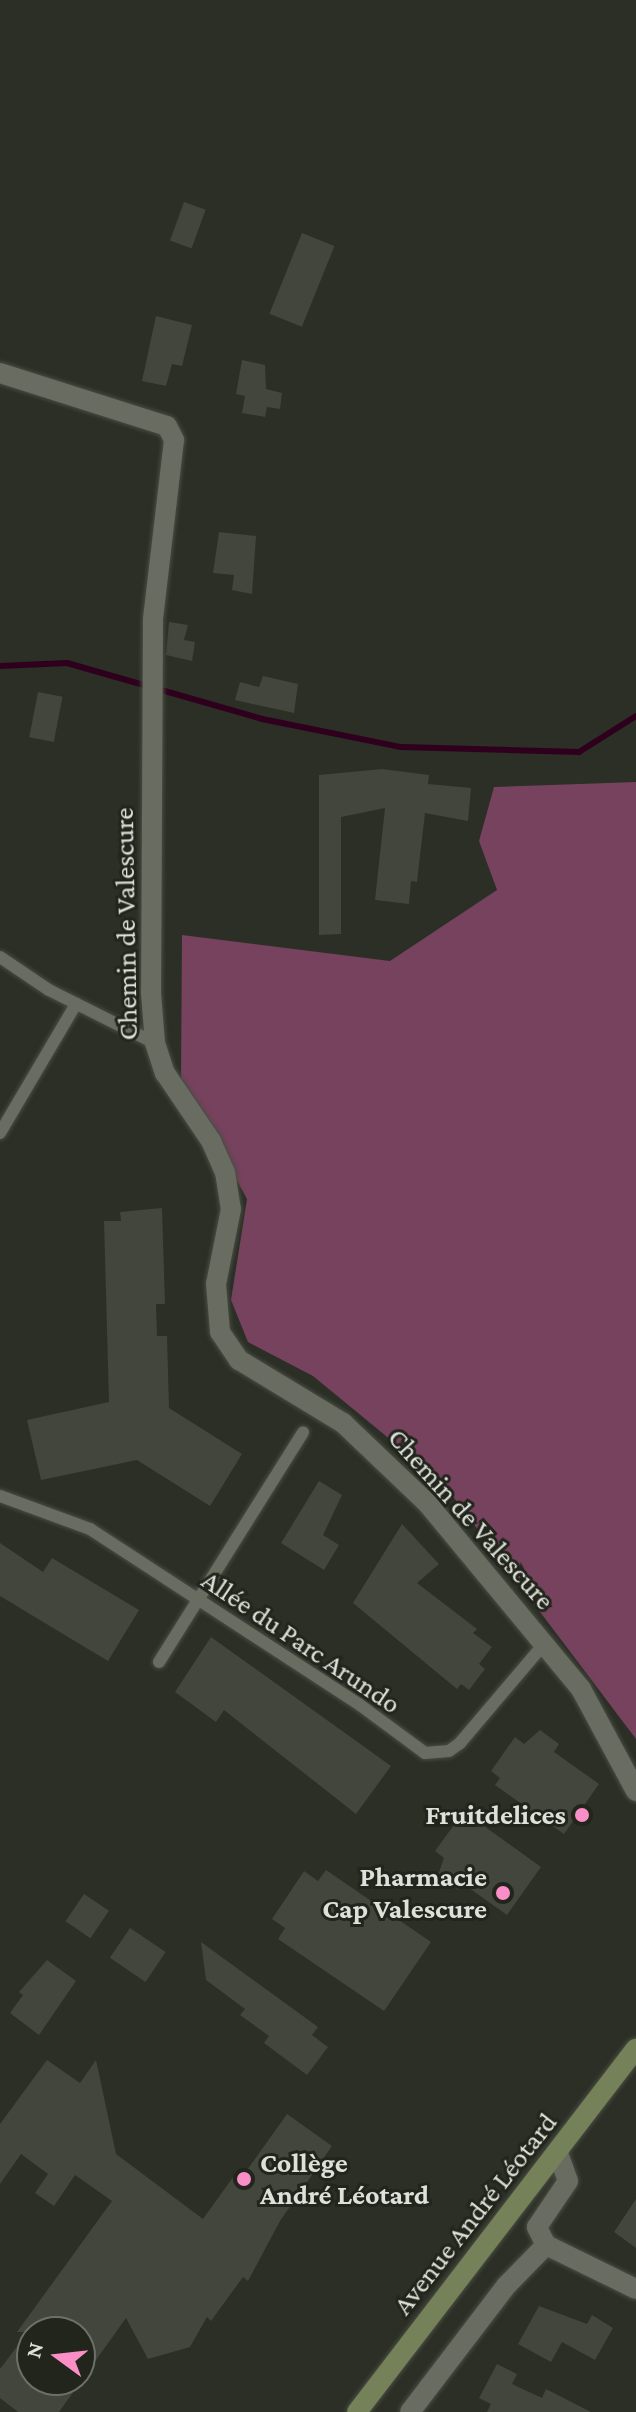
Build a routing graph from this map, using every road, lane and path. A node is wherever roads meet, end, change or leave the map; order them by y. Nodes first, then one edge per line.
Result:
1 (0, 373) edge
2 (0, 957) edge
3 (76, 1004) junction
4 (155, 1043) junction
5 (0, 1133) edge
6 (303, 1432) dead end
7 (0, 1496) edge
8 (198, 1601) junction
9 (544, 1644) junction
10 (159, 1662) dead end
11 (636, 1791) edge
12 (636, 2049) edge
13 (558, 2154) junction
14 (546, 2245) junction
15 (636, 2289) edge
16 (357, 2412) edge
17 (410, 2412) edge

1 - 4 street, Chemin de Valescure
2 - 3 lane
3 - 4 lane
3 - 5 lane
4 - 9 street, Chemin de Valescure
6 - 8 lane
7 - 8 lane, Allée du Parc Arundo
8 - 9 lane, Allée du Parc Arundo
8 - 10 lane
9 - 11 street, Chemin de Valescure
12 - 13 main road, Avenue André Léotard
13 - 14 street
13 - 16 main road, Avenue André Léotard
14 - 15 street
14 - 17 street

